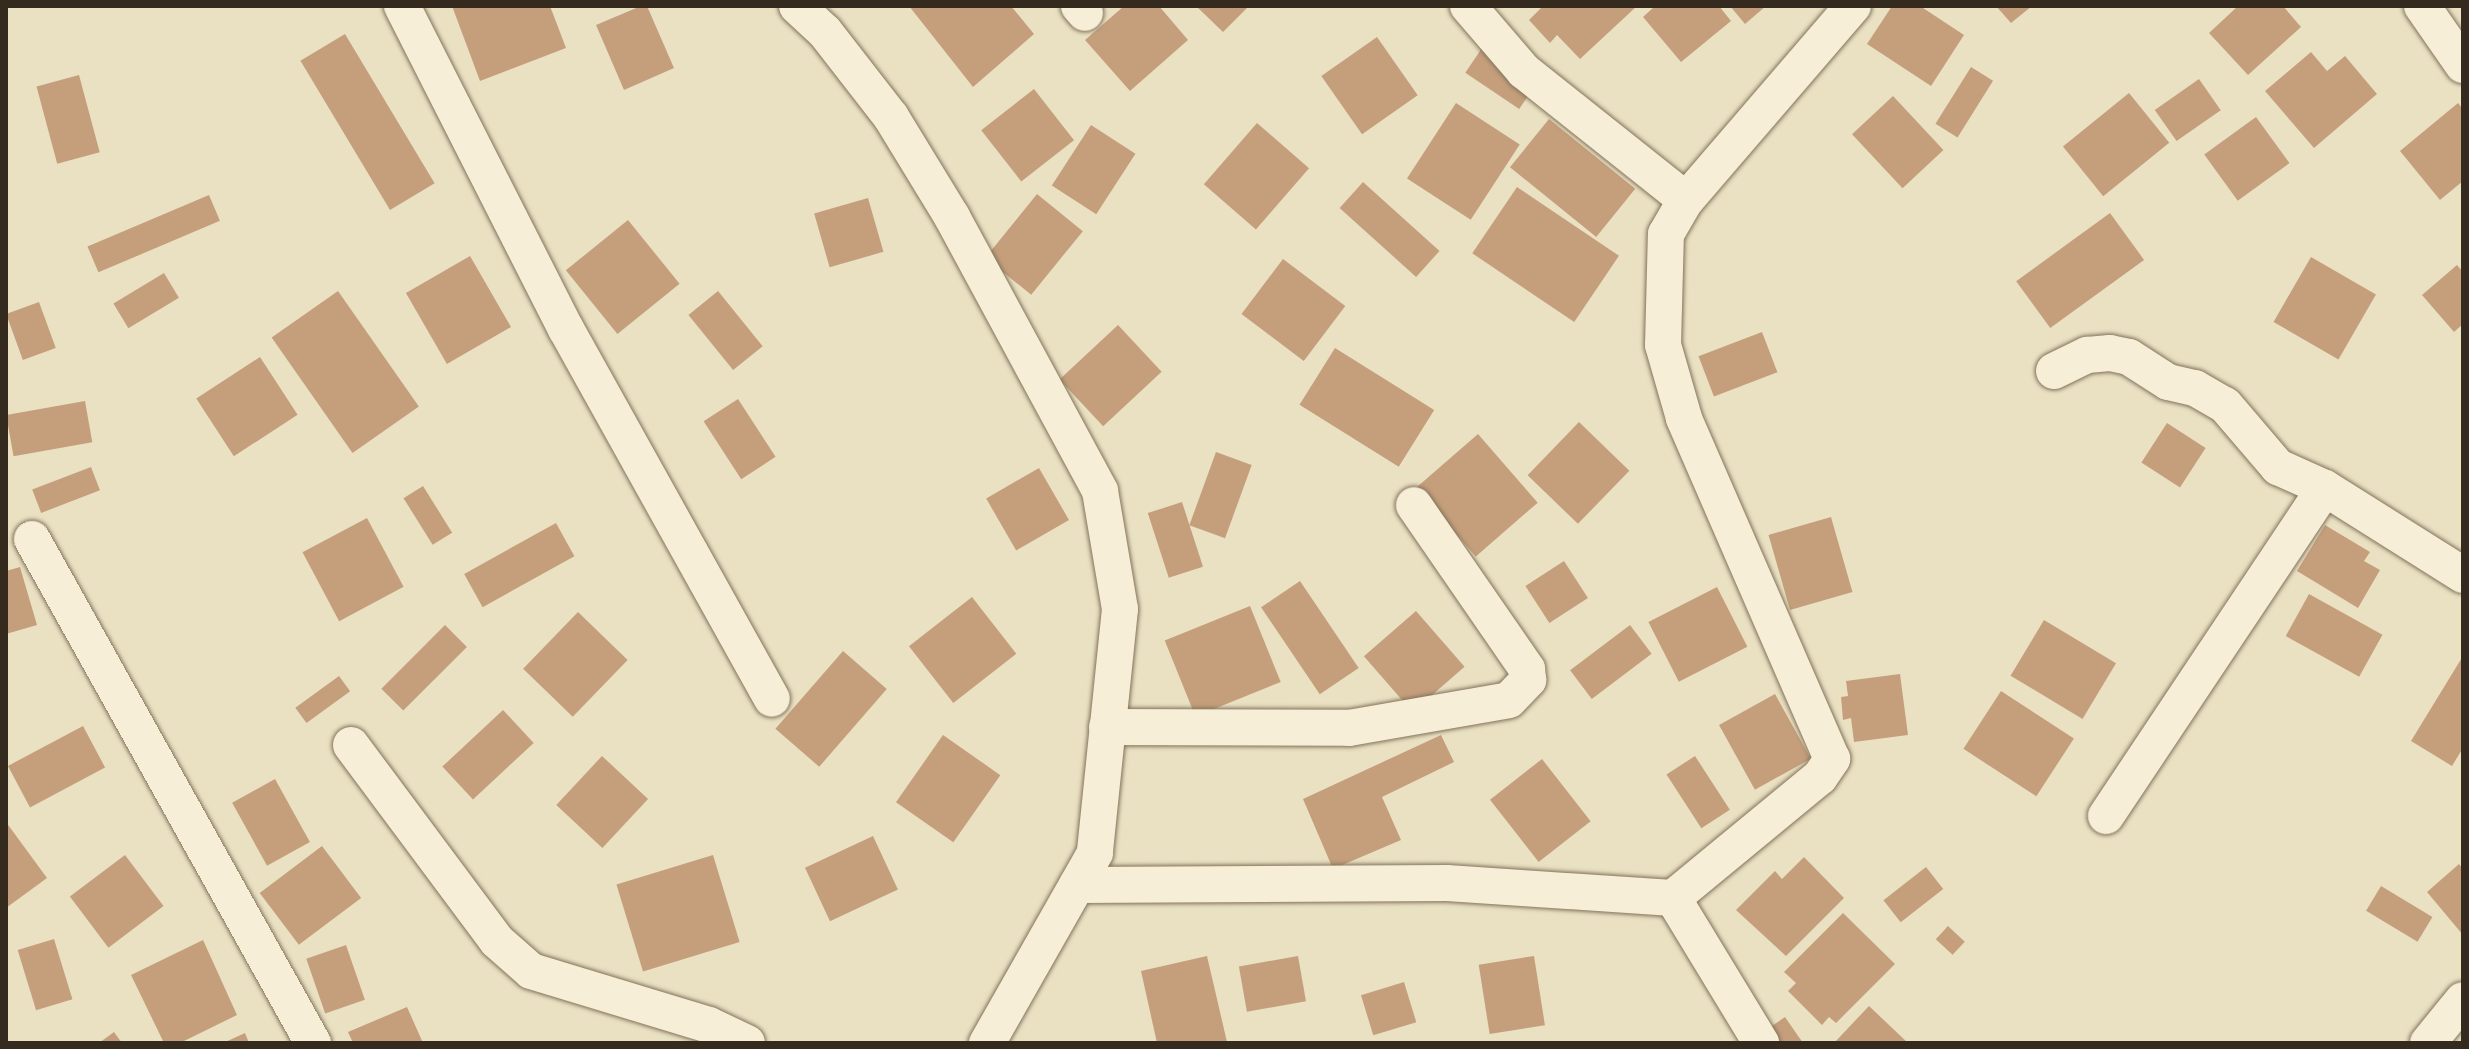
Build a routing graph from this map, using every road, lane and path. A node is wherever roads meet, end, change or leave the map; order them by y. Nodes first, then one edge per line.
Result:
1 (402, 6) edge
2 (797, 6) edge
3 (1468, 6) edge
4 (1853, 6) edge
5 (2422, 6) edge
6 (2463, 65) edge
7 (1686, 200) junction
8 (2054, 371) dead end
9 (2325, 488) junction
10 (1414, 505) dead end
11 (32, 539) dead end
12 (2463, 575) edge
13 (772, 699) dead end
14 (1107, 727) junction
15 (351, 745) dead end
16 (2106, 816) dead end
17 (1077, 885) junction
18 (1673, 898) junction
19 (2463, 1000) edge
20 (313, 1043) edge
21 (747, 1043) edge
22 (987, 1043) edge
23 (1761, 1043) edge
24 (2428, 1043) edge

1 - 13 street
2 - 14 street
3 - 7 street
4 - 7 street
5 - 6 street
7 - 18 street
8 - 9 street
9 - 12 street
9 - 16 street
10 - 14 street
11 - 20 street
14 - 17 street
15 - 21 street
17 - 18 street
17 - 22 street
18 - 23 street
19 - 24 street

